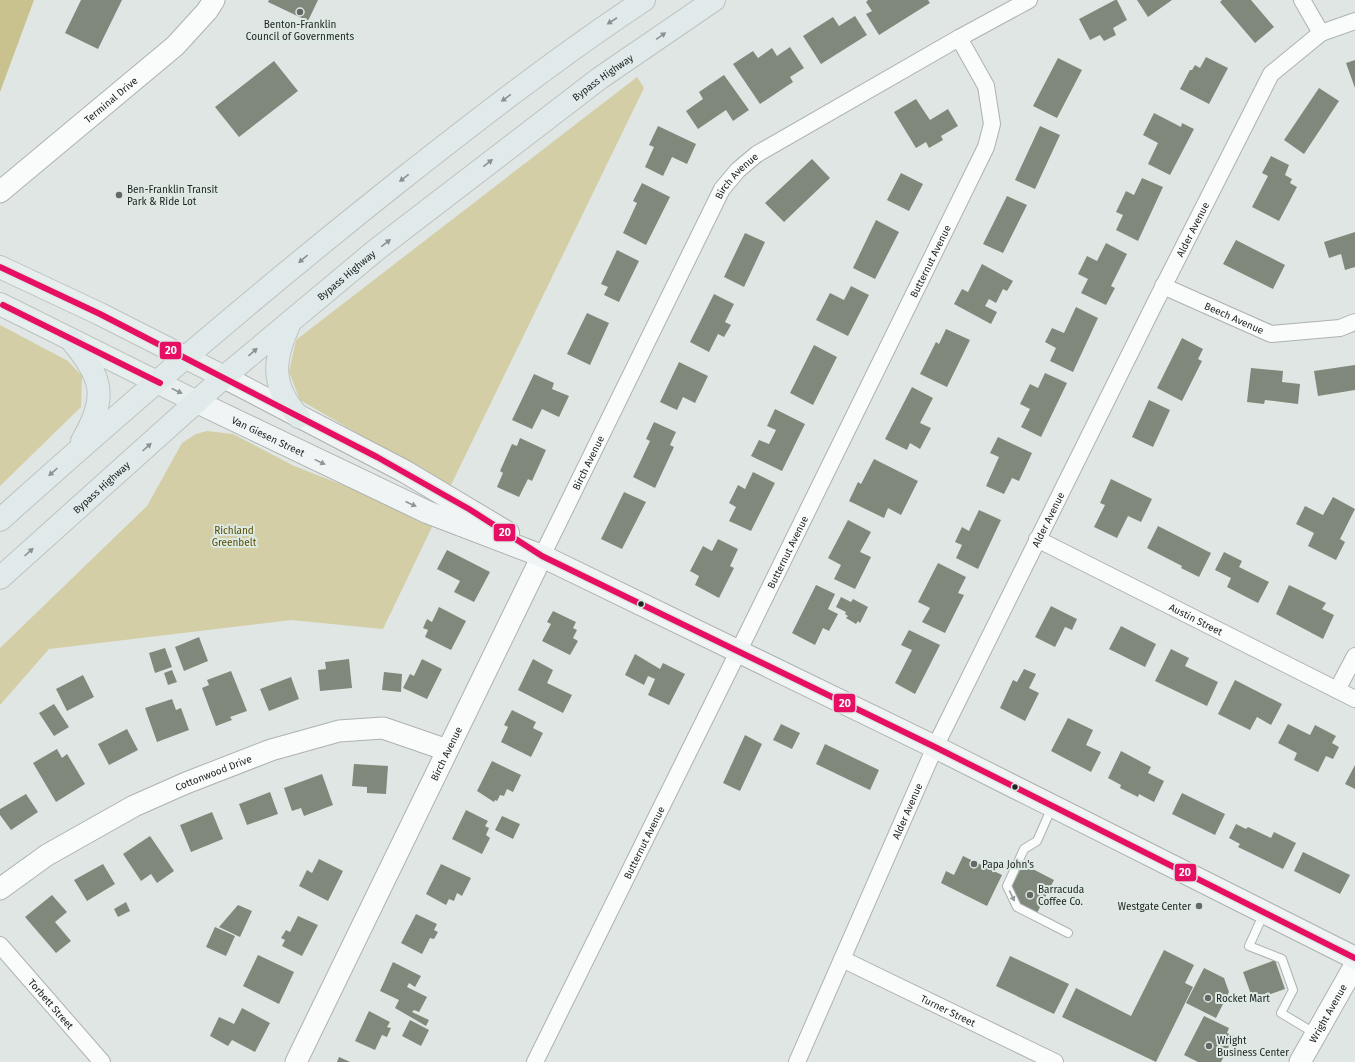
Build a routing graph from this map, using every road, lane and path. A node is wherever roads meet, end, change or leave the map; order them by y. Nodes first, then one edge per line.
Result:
1 (214, 0) edge
2 (644, 0) edge
3 (714, 0) edge
4 (1029, 0) edge
5 (1302, 0) edge
6 (1355, 20) edge
7 (1321, 32) junction
8 (958, 38) junction
9 (0, 192) edge
10 (0, 267) edge
11 (1163, 286) junction
12 (0, 304) edge
13 (292, 319) junction
14 (1355, 322) edge
15 (71, 340) junction
16 (185, 357) junction
17 (224, 377) junction
18 (156, 381) junction
19 (197, 402) junction
20 (299, 417) junction
21 (74, 453) junction
22 (0, 520) edge
23 (1037, 539) junction
24 (542, 556) junction
25 (0, 578) edge
26 (738, 652) junction
27 (1355, 656) edge
28 (1337, 690) junction
29 (1355, 699) edge
30 (935, 747) junction
31 (447, 750) junction
32 (1052, 806) junction
33 (0, 889) edge
34 (1265, 913) junction
35 (1068, 933) dead end
36 (0, 944) edge
37 (1355, 958) edge
38 (842, 959) junction
39 (1355, 965) edge
40 (1316, 1034) junction
41 (102, 1062) edge
42 (296, 1062) edge
43 (535, 1062) edge
44 (796, 1062) edge
45 (1055, 1062) edge
46 (1300, 1062) edge

1 - 9 street, Terminal Drive
2 -> 16 highway
13 -> 3 highway, Bypass Highway
4 - 8 street, Birch Avenue
5 - 7 street
6 - 7 street, Alder Avenue
7 - 11 street, Alder Avenue
8 - 24 street, Birch Avenue
8 - 26 street, Butternut Avenue
10 - 16 main road, Van Giesen Street
11 - 14 street, Beech Avenue
11 - 23 street, Alder Avenue
12 - 15 main road, Van Giesen Street
17 -> 13 highway, Bypass Highway
13 - 20 highway
15 - 18 main road, Van Giesen Street
15 - 21 highway
16 - 17 main road, Van Giesen Street
16 - 18 highway
17 - 19 highway, Bypass Highway
17 - 20 main road, Van Giesen Street
18 -> 19 main road, Van Giesen Street
18 - 21 highway
19 -> 24 main road, Van Giesen Street
25 -> 19 highway, Bypass Highway
20 - 24 main road, Van Giesen Street
21 -> 22 highway
23 - 28 street, Austin Street
23 - 30 street, Alder Avenue
24 - 26 main road, Van Giesen Street
24 - 31 street, Birch Avenue
26 - 30 main road, Van Giesen Street
26 - 43 street, Butternut Avenue
27 - 28 street
28 - 29 street, Austin Street
30 - 32 main road, Van Giesen Street
30 - 38 street, Alder Avenue
31 - 33 street, Cottonwood Drive
31 - 42 street, Birch Avenue
32 - 34 main road, Van Giesen Street
32 -> 35 lane
34 - 37 main road, Van Giesen Street
34 - 40 lane
36 - 41 street, Torbett Street
38 - 44 street, Alder Avenue
38 - 45 street, Turner Street
39 - 40 street, Wright Avenue
40 - 46 street, Wright Avenue

